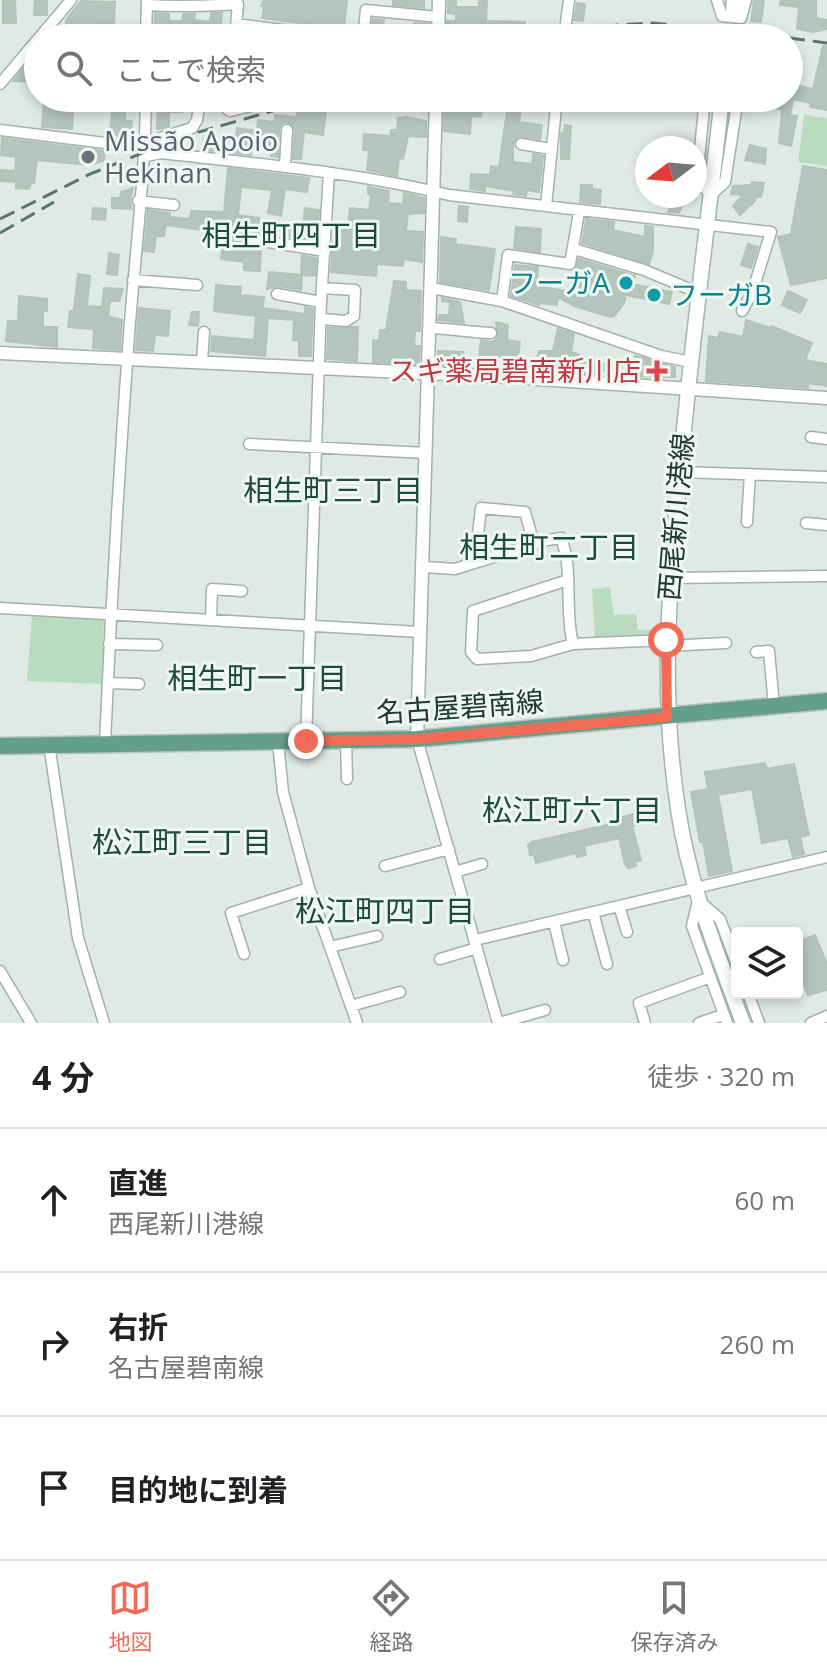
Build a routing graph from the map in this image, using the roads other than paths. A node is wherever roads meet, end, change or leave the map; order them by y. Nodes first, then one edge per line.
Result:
1 (71, 0) edge
2 (134, 0) edge
3 (439, 0) edge
4 (569, 0) edge
5 (717, 0) edge
6 (746, 0) edge
7 (238, 2) edge
8 (147, 5) edge
9 (438, 17) junction
10 (51, 24) edge
11 (236, 24) edge
12 (364, 24) edge
13 (438, 24) edge
14 (566, 24) edge
15 (24, 56) edge
16 (0, 84) edge
17 (146, 112) edge
18 (198, 112) edge
19 (436, 112) edge
20 (555, 112) edge
21 (704, 112) edge
22 (720, 112) edge
23 (736, 112) edge
24 (0, 130) edge
25 (287, 130) dead end
26 (521, 144) dead end
27 (145, 149) junction
28 (551, 149) junction
29 (285, 167) junction
30 (329, 173) junction
31 (434, 191) junction
32 (711, 195) junction
33 (138, 201) junction
34 (174, 205) dead end
35 (546, 206) junction
36 (579, 212) junction
37 (708, 226) junction
38 (250, 239) dead end
39 (574, 249) junction
40 (325, 251) junction
41 (133, 280) junction
42 (197, 285) dead end
43 (322, 288) junction
44 (431, 288) junction
45 (699, 293) junction
46 (277, 294) dead end
47 (502, 301) junction
48 (321, 302) junction
49 (742, 311) dead end
50 (321, 319) junction
51 (430, 328) junction
52 (204, 332) dead end
53 (491, 333) dead end
54 (0, 353) edge
55 (127, 357) junction
56 (202, 361) junction
57 (691, 362) junction
58 (319, 368) junction
59 (429, 374) junction
60 (687, 388) junction
61 (827, 398) edge
62 (811, 437) dead end
63 (827, 439) edge
64 (249, 444) dead end
65 (316, 447) junction
66 (426, 453) junction
67 (680, 472) junction
68 (750, 474) junction
69 (827, 477) edge
70 (747, 522) dead end
71 (806, 523) dead end
72 (827, 525) edge
73 (534, 544) junction
74 (482, 561) junction
75 (424, 567) junction
76 (827, 576) edge
77 (670, 578) junction
78 (568, 580) junction
79 (242, 591) dead end
80 (0, 608) edge
81 (110, 615) junction
82 (211, 620) junction
83 (310, 626) junction
84 (420, 632) junction
85 (666, 643) junction
86 (726, 643) dead end
87 (109, 644) junction
88 (573, 644) junction
89 (157, 645) dead end
90 (756, 652) dead end
91 (108, 683) junction
92 (139, 684) dead end
93 (827, 701) edge
94 (774, 706) junction
95 (667, 717) junction
96 (417, 739) junction
97 (346, 740) junction
98 (306, 741) junction
99 (278, 742) junction
100 (105, 743) junction
101 (49, 744) junction
102 (0, 746) edge
103 (347, 779) dead end
104 (449, 849) junction
105 (827, 857) edge
106 (482, 864) dead end
107 (385, 866) dead end
108 (455, 872) junction
109 (309, 888) junction
110 (696, 895) junction
111 (619, 906) junction
112 (593, 912) junction
113 (554, 922) junction
114 (627, 932) dead end
115 (377, 936) dead end
116 (476, 944) junction
117 (330, 947) junction
118 (731, 949) edge
119 (244, 954) dead end
120 (440, 959) dead end
121 (563, 960) dead end
122 (607, 964) dead end
123 (0, 971) edge
124 (708, 978) junction
125 (400, 992) dead end
126 (750, 999) edge
127 (351, 1006) junction
128 (545, 1010) dead end
129 (827, 1016) edge
130 (725, 1019) edge
131 (31, 1023) edge
132 (104, 1023) edge
133 (357, 1023) edge
134 (498, 1023) edge
135 (645, 1023) edge
136 (699, 1023) edge
137 (743, 1023) edge
138 (759, 1023) edge
139 (811, 1023) edge

1 - 10 street
2 - 8 street
3 - 9 street
4 - 14 street
5 - 6 street
7 - 8 street
7 - 11 street
9 - 12 street
9 - 13 street
15 - 16 street
17 - 27 street
18 - 27 street
19 - 31 street
20 - 28 street
21 - 32 street
22 - 32 main road, 西尾新川港線
23 - 32 street
24 - 27 street
25 - 29 street
26 - 28 street
27 - 29 street
27 - 33 street
28 - 35 street
29 - 30 street
30 - 31 street
30 - 40 street
31 - 35 street
31 - 44 street
32 - 37 main road, 西尾新川港線
33 - 34 street
33 - 41 street
35 - 36 street
36 - 37 street
36 - 39 street
37 - 45 main road, 西尾新川港線
37 - 49 street
38 - 40 street
39 - 45 street
39 - 47 street
40 - 43 street
41 - 42 street
41 - 55 street
43 - 48 street
43 - 50 street
44 - 47 street
44 - 51 street
45 - 57 main road, 西尾新川港線
46 - 48 street
47 - 57 street
48 - 50 street
50 - 58 street
51 - 53 street
51 - 59 street
52 - 56 street
54 - 55 street
55 - 56 street
55 - 81 street
56 - 58 street
57 - 60 main road, 西尾新川港線
58 - 59 street
58 - 65 street
59 - 60 street
59 - 66 street
60 - 61 street
60 - 67 main road, 西尾新川港線
62 - 63 street
64 - 65 street
65 - 66 street
65 - 83 street
66 - 75 street
67 - 68 street
67 - 77 main road, 西尾新川港線
68 - 69 street
68 - 70 street
71 - 72 street
73 - 74 street
73 - 74 street
73 - 78 street
74 - 75 street
75 - 84 street
76 - 77 street
77 - 85 main road, 西尾新川港線
78 - 88 street
78 - 88 street
79 - 82 street
80 - 81 street
81 - 82 street
81 - 87 street
82 - 83 street
83 - 84 street
83 - 98 street
84 - 96 street
85 - 86 street
85 - 88 street
85 - 95 main road, 西尾新川港線
87 - 89 street
87 - 91 street
90 - 94 street
91 - 92 street
91 - 100 street
93 - 94 main road, 名古屋碧南線
94 - 95 main road, 名古屋碧南線
95 - 96 main road, 名古屋碧南線
95 - 110 main road, 西尾新川港線
96 - 97 main road, 名古屋碧南線
96 - 104 street
97 - 98 main road, 名古屋碧南線
97 - 103 street
98 - 99 main road, 名古屋碧南線
99 - 100 main road, 名古屋碧南線
99 - 109 street
100 - 101 main road, 名古屋碧南線
101 - 102 main road, 名古屋碧南線
101 - 132 street
104 - 107 street
104 - 108 street
105 - 110 street
106 - 108 street
108 - 116 street
109 - 117 street
109 - 119 street
110 - 111 street
110 - 118 street
110 - 124 street
110 - 137 main road, 西尾新川港線
111 - 112 street
111 - 114 street
112 - 113 street
112 - 122 street
113 - 116 street
113 - 121 street
115 - 117 street
116 - 120 street
116 - 134 street
117 - 127 street
123 - 131 street
124 - 130 street
124 - 135 street
125 - 127 street
126 - 138 street
127 - 133 street
128 - 134 street
129 - 139 street
130 - 136 street

